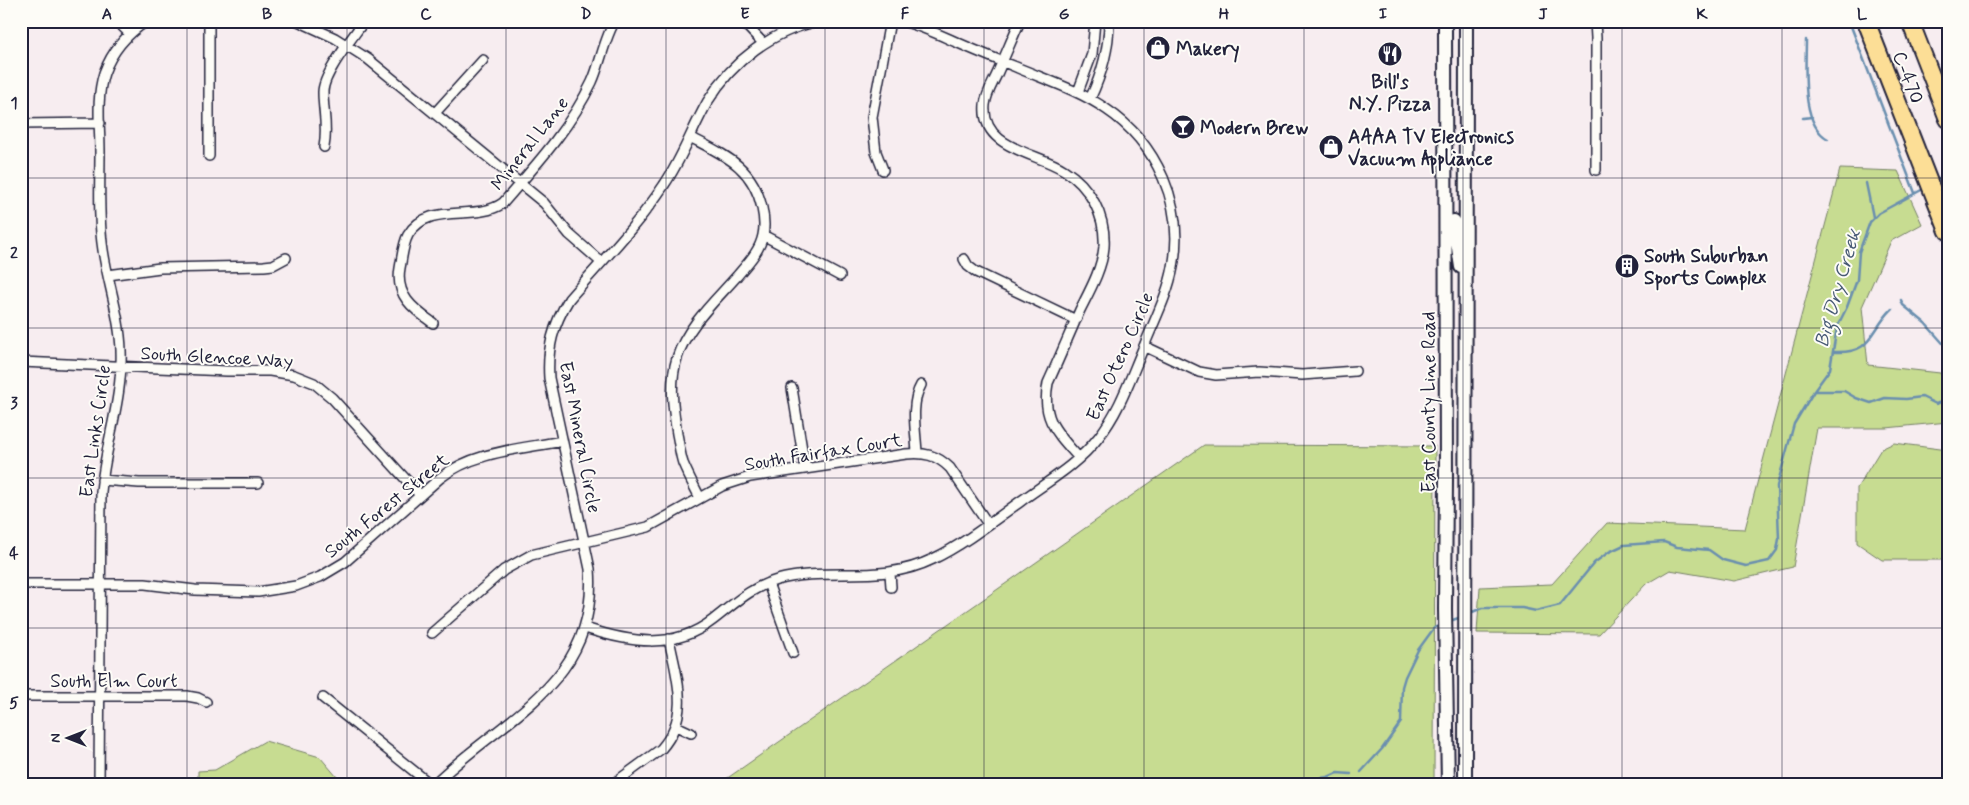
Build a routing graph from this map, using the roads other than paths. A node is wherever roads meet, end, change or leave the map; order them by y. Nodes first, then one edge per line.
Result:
1 (117, 21) edge
2 (147, 21) edge
3 (209, 21) edge
4 (298, 21) edge
5 (364, 21) edge
6 (615, 21) edge
7 (742, 21) edge
8 (819, 21) edge
9 (890, 21) edge
10 (902, 21) edge
11 (1020, 21) edge
12 (1095, 21) edge
13 (1109, 21) edge
14 (1445, 21) edge
15 (1466, 21) edge
16 (1595, 21) edge
17 (1866, 21) edge
18 (1910, 21) edge
19 (130, 34) junction
20 (763, 42) junction
21 (347, 45) junction
22 (483, 60) dead end
23 (1002, 62) junction
24 (1078, 92) junction
25 (1090, 99) junction
26 (435, 113) junction
27 (1948, 119) edge
28 (21, 124) edge
29 (100, 124) junction
30 (690, 137) junction
31 (324, 147) dead end
32 (209, 156) dead end
33 (1446, 169) junction
34 (883, 170) dead end
35 (1596, 170) dead end
36 (520, 184) junction
37 (1948, 231) edge
38 (763, 235) junction
39 (286, 258) dead end
40 (964, 259) dead end
41 (601, 262) junction
42 (108, 275) junction
43 (840, 276) dead end
44 (1466, 294) junction
45 (1076, 320) junction
46 (433, 323) dead end
47 (1144, 346) junction
48 (21, 362) edge
49 (121, 366) junction
50 (1355, 371) dead end
51 (921, 385) dead end
52 (792, 388) dead end
53 (562, 441) junction
54 (917, 453) junction
55 (1079, 458) junction
56 (805, 468) junction
57 (102, 480) junction
58 (258, 483) dead end
59 (420, 495) junction
60 (700, 498) junction
61 (988, 524) junction
62 (585, 542) junction
63 (890, 573) junction
64 (768, 583) junction
65 (21, 584) edge
66 (100, 584) junction
67 (891, 587) dead end
68 (585, 628) junction
69 (432, 633) dead end
70 (669, 639) junction
71 (793, 653) dead end
72 (21, 696) edge
73 (99, 696) junction
74 (323, 698) dead end
75 (206, 702) dead end
76 (676, 726) junction
77 (691, 733) dead end
78 (99, 784) edge
79 (430, 784) edge
80 (434, 784) edge
81 (612, 784) edge
82 (1448, 784) edge
83 (1465, 784) edge

1 - 19 street
2 - 19 street, East Links Circle
3 - 32 street
4 - 21 street
5 - 21 street
6 - 36 street, Mineral Lane
7 - 20 street
8 - 20 street, East Mineral Circle
9 - 34 street
10 - 23 street
11 - 23 street
12 - 24 street
13 - 25 street
14 - 33 main road, East County Line Road
15 - 44 main road, East County Line Road
16 - 35 street
17 - 37 highway, C-470
18 - 27 highway, C-470
19 - 29 street, East Links Circle
20 - 30 street, East Mineral Circle
21 - 26 street
21 - 31 street
22 - 26 street
23 - 24 street
23 - 45 street
24 - 25 street
25 - 47 street, East Otero Circle
26 - 36 street
28 - 29 street
29 - 42 street, East Links Circle
30 - 38 street
30 - 41 street, East Mineral Circle
33 - 44 main road
33 - 82 main road, East County Line Road
36 - 41 street
36 - 46 street, Mineral Lane
38 - 43 street
38 - 60 street
39 - 42 street
40 - 45 street
41 - 53 street, East Mineral Circle
42 - 49 street, East Links Circle
44 - 83 main road, East County Line Road
45 - 55 street
47 - 50 street
47 - 55 street, East Otero Circle
48 - 49 street, South Glencoe Way
49 - 57 street, East Links Circle
49 - 59 street, South Glencoe Way
51 - 54 street
52 - 56 street
53 - 59 street, South Forest Street
53 - 62 street, East Mineral Circle
54 - 56 street, South Fairfax Court
54 - 61 street, South Fairfax Court
55 - 61 street, East Otero Circle
56 - 60 street, South Fairfax Court
57 - 58 street
57 - 66 street, East Links Circle
59 - 66 street, South Forest Street
60 - 62 street, South Fairfax Court
61 - 63 street, East Otero Circle
62 - 68 street, East Mineral Circle
62 - 69 street, South Fairfax Court
63 - 64 street, East Otero Circle
63 - 67 street
64 - 70 street, East Otero Circle
64 - 71 street
65 - 66 street, South Forest Street
66 - 73 street, East Links Circle
68 - 70 street, East Otero Circle
68 - 80 street, East Mineral Circle
70 - 76 street
72 - 73 street, South Elm Court
73 - 75 street, South Elm Court
73 - 78 street, East Links Circle
74 - 79 street
76 - 77 street
76 - 81 street

